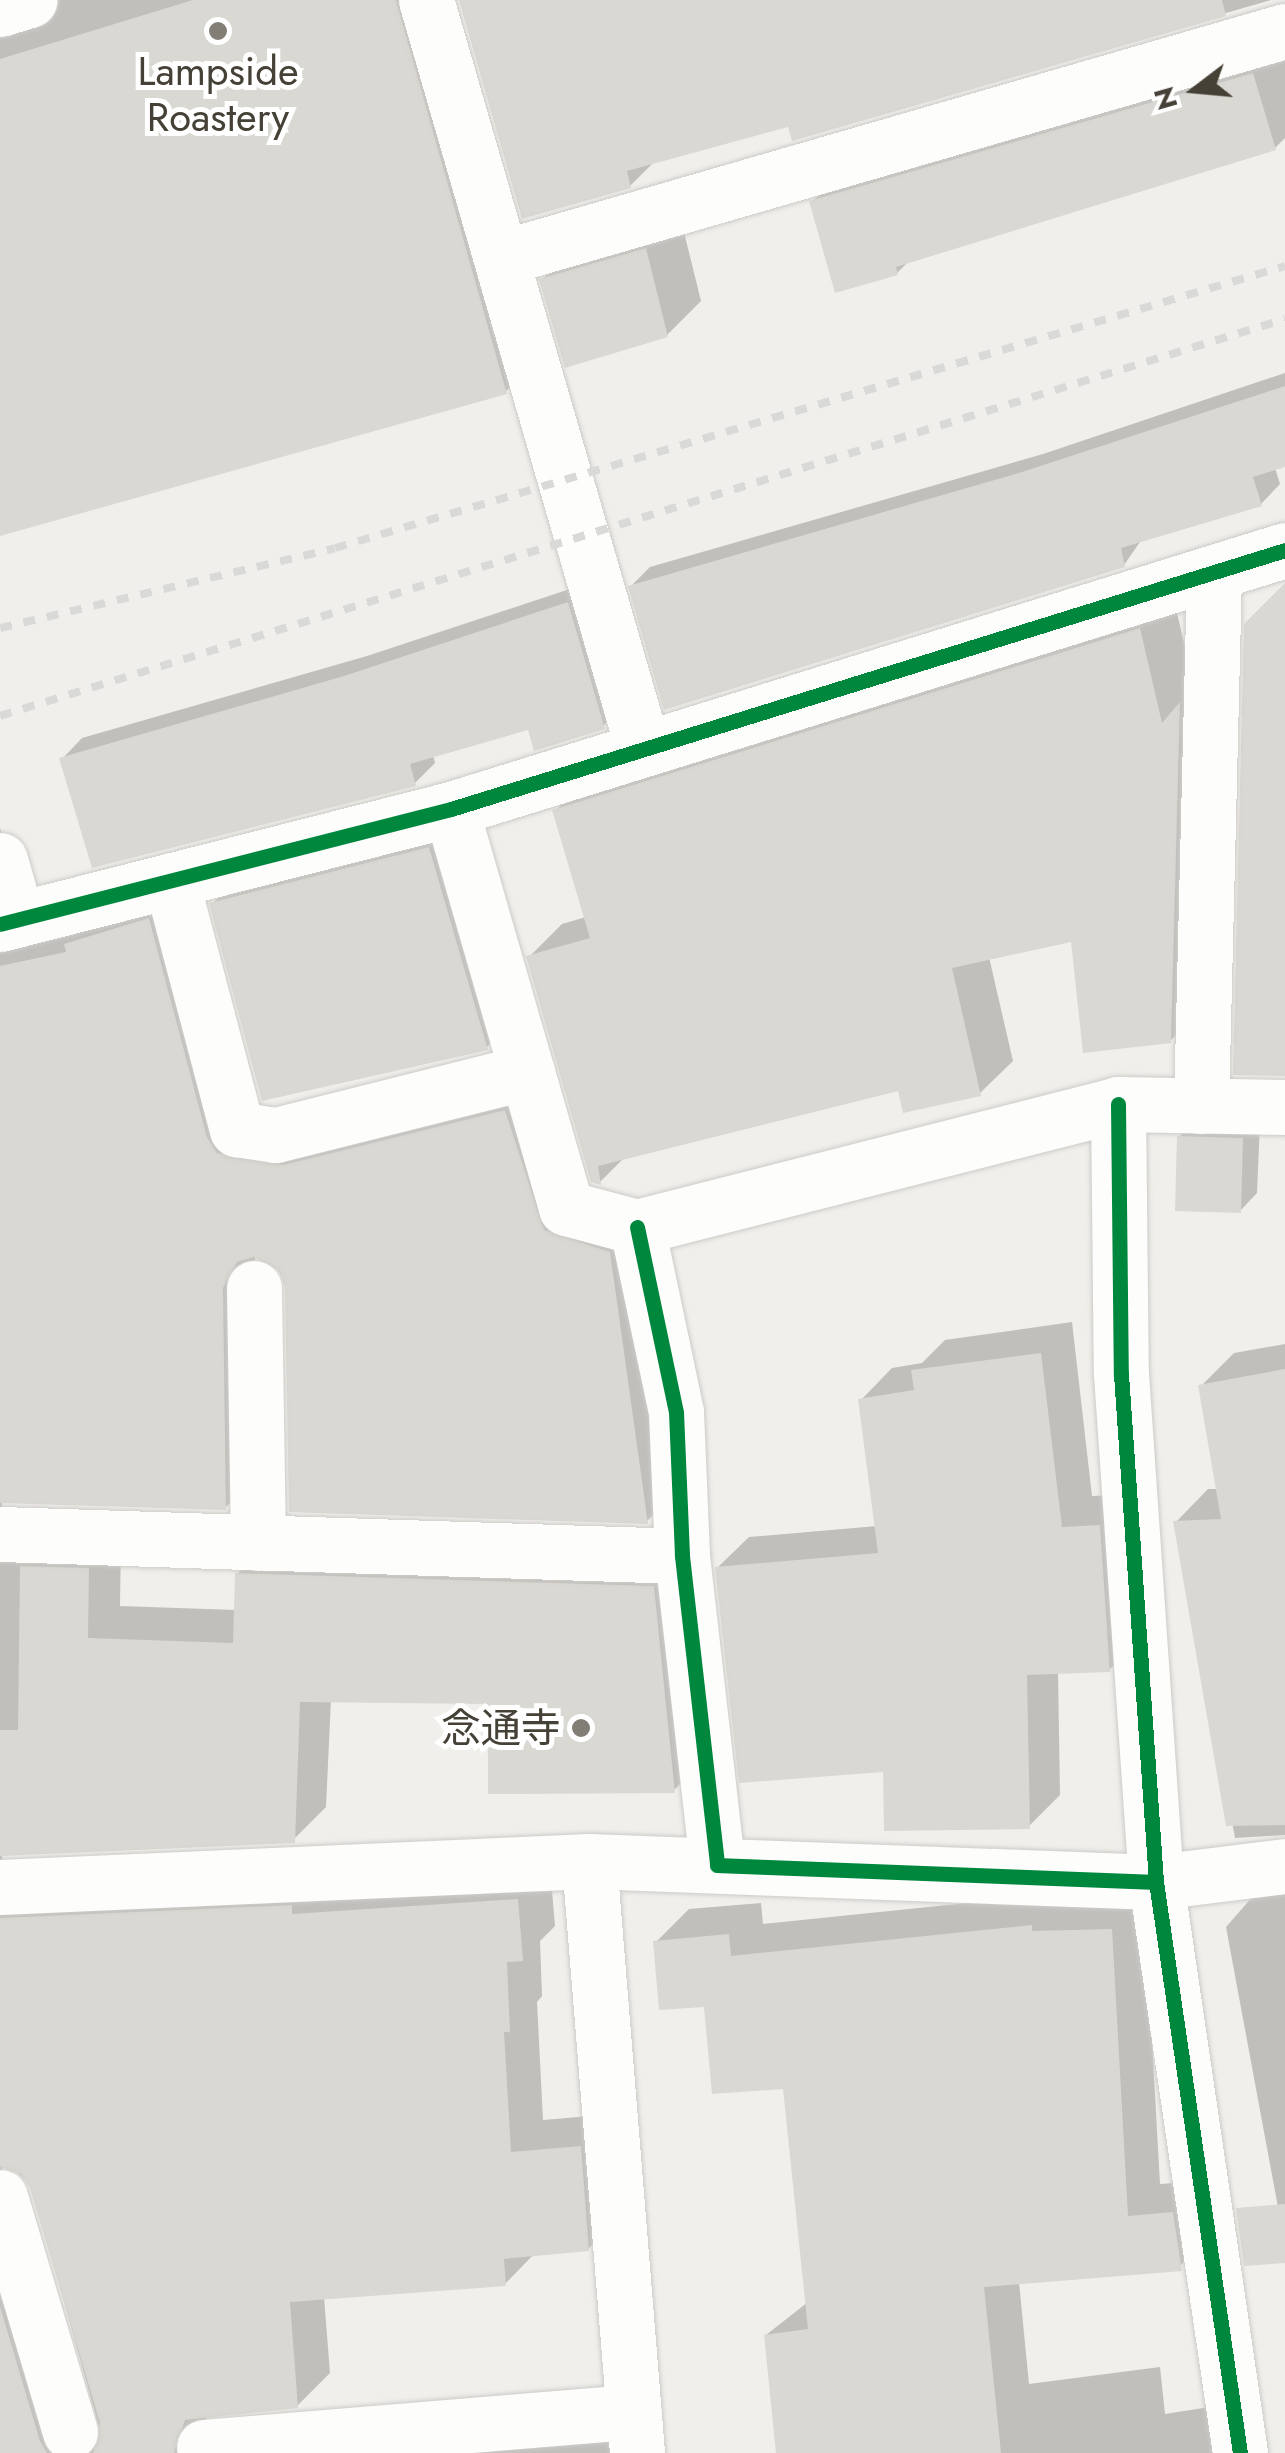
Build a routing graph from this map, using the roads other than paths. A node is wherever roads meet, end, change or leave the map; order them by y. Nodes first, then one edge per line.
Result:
1 (30, 0) edge
2 (426, 0) edge
3 (0, 9) edge
4 (1285, 31) edge
5 (501, 258) junction
6 (1285, 550) edge
7 (1214, 573) junction
8 (643, 750) junction
9 (450, 809) junction
10 (0, 860) edge
11 (171, 880) junction
12 (9, 922) edge
13 (527, 1072) junction
14 (1118, 1104) junction
15 (1201, 1106) junction
16 (1285, 1107) edge
17 (637, 1227) junction
18 (254, 1288) dead end
19 (0, 1534) edge
20 (258, 1543) junction
21 (682, 1556) junction
22 (588, 1861) junction
23 (717, 1866) junction
24 (1285, 1866) edge
25 (1156, 1882) junction
26 (0, 1887) edge
27 (0, 2197) edge
28 (70, 2432) dead end
29 (635, 2432) edge
30 (204, 2447) dead end
31 (1240, 2453) edge

1 - 3 street
2 - 5 street
4 - 5 street
5 - 8 street
6 - 7 street
7 - 8 street
7 - 15 street
8 - 9 street
9 - 11 street
9 - 13 street
10 - 12 street
11 - 12 street
11 - 13 street
13 - 17 street
14 - 15 street
14 - 17 street
14 - 25 street
15 - 16 street
17 - 21 street
18 - 20 street
19 - 20 street
20 - 21 street
21 - 23 street
22 - 23 street
22 - 26 street
22 - 29 street
23 - 25 street
24 - 25 street
25 - 31 street
27 - 28 street
29 - 30 street

